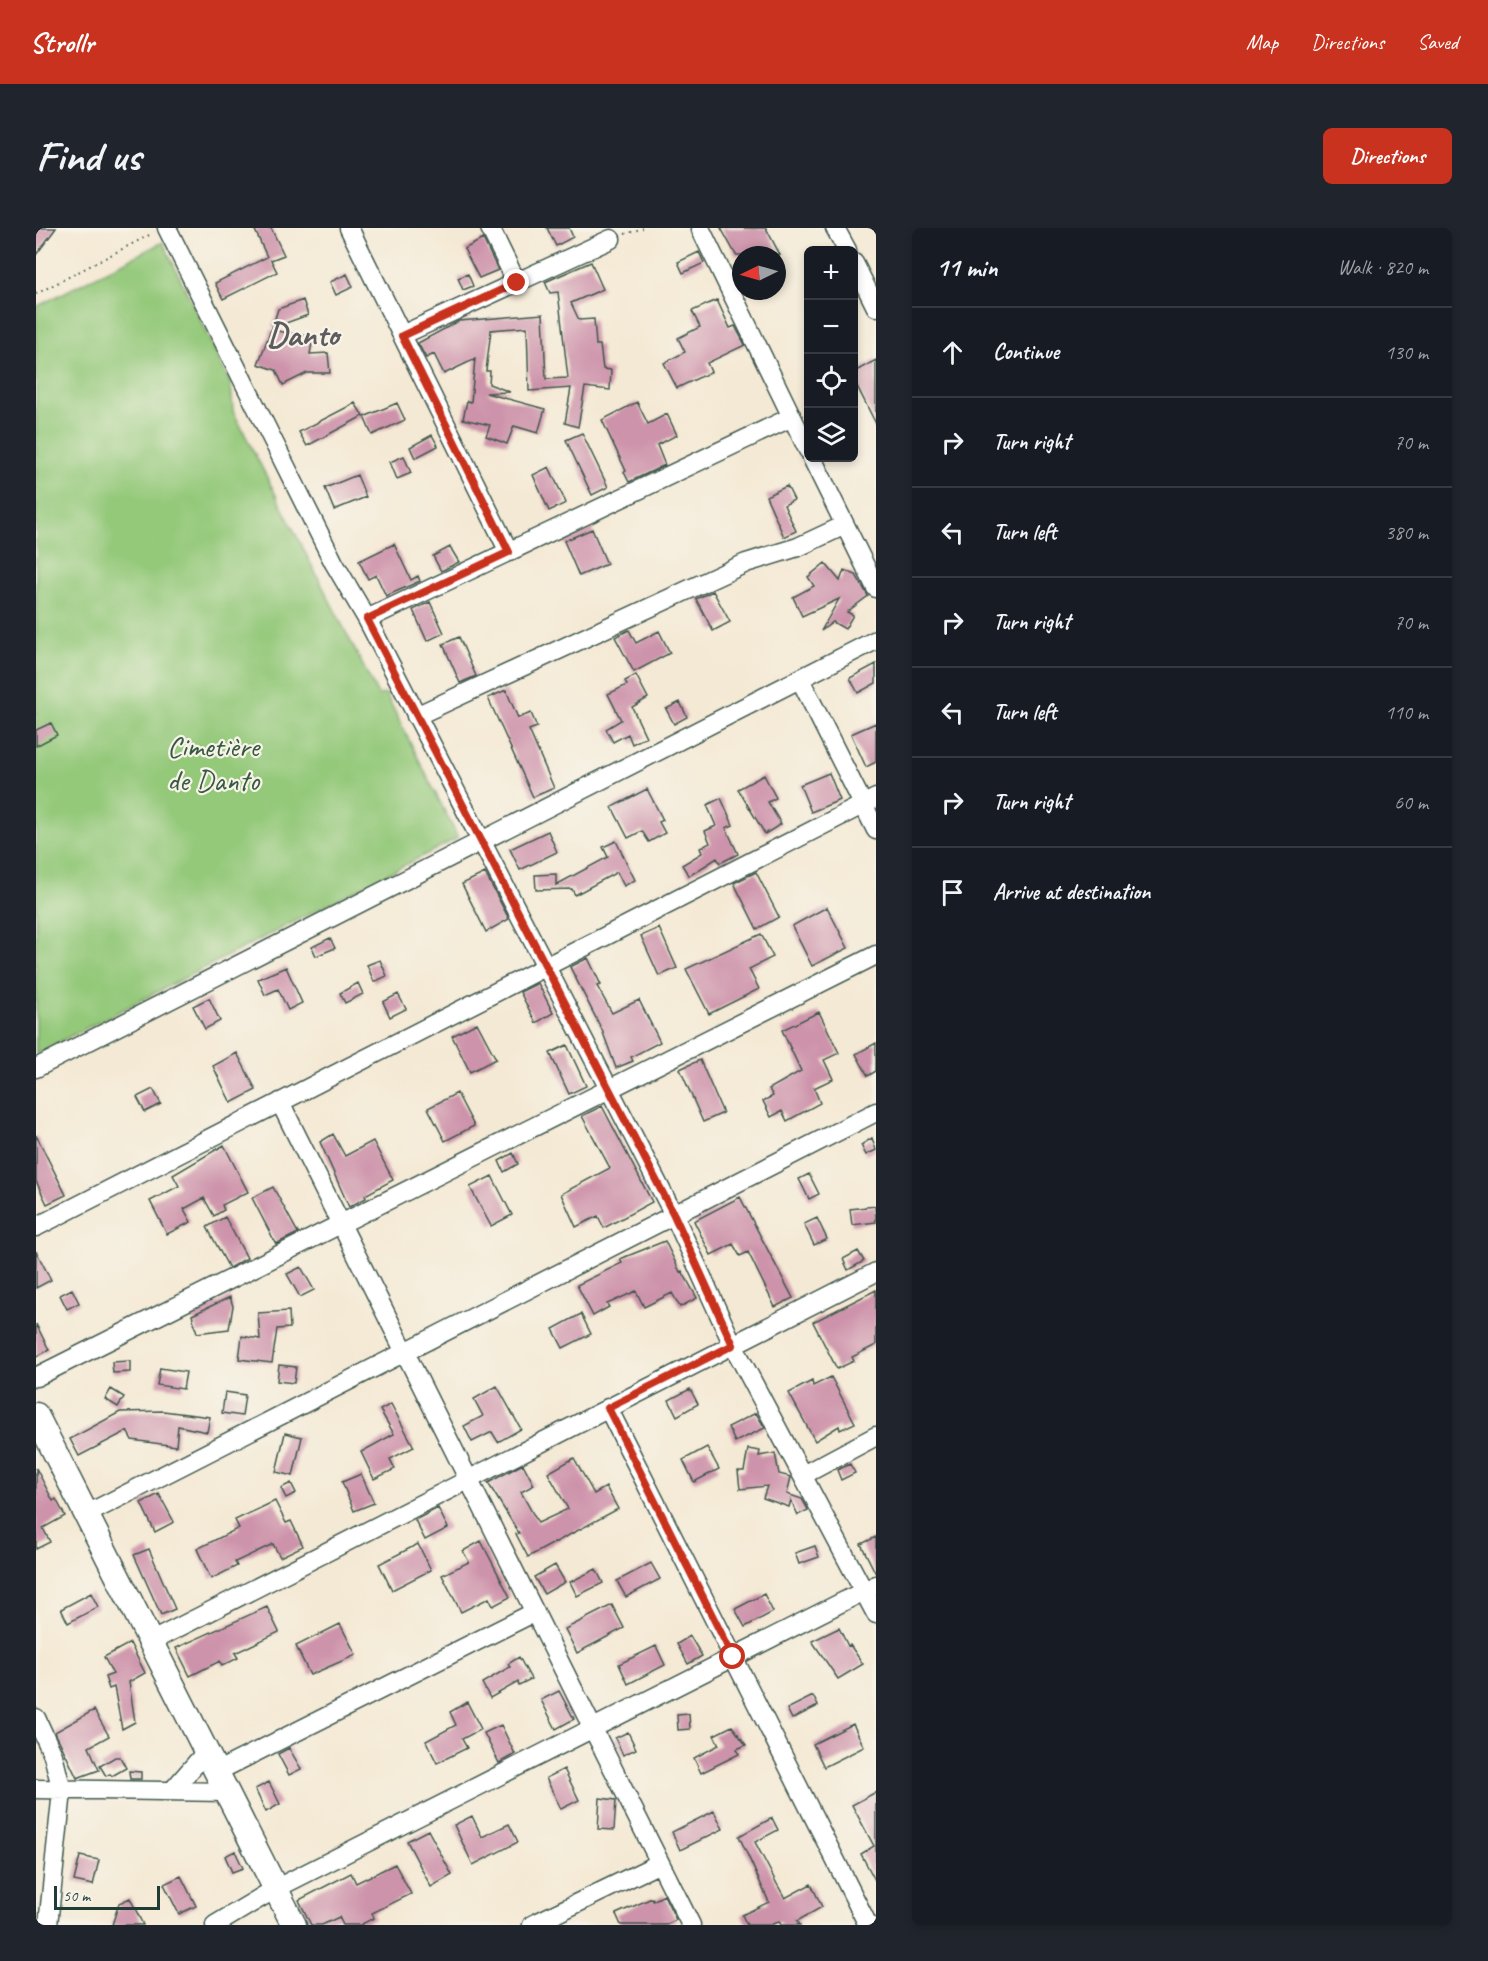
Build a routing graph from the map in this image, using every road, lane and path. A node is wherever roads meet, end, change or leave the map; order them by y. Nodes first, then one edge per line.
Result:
1 (349, 228) edge
2 (490, 228) edge
3 (836, 228) edge
4 (700, 230) dead end
5 (160, 231) edge
6 (611, 239) dead end
7 (845, 246) edge
8 (858, 271) edge
9 (517, 283) junction
10 (36, 294) edge
11 (876, 307) edge
12 (402, 336) junction
13 (792, 417) junction
14 (804, 442) edge
15 (814, 462) edge
16 (845, 525) junction
17 (509, 552) junction
18 (876, 588) edge
19 (367, 619) junction
20 (876, 640) edge
21 (800, 680) junction
22 (416, 716) junction
23 (869, 801) edge
24 (876, 830) edge
25 (481, 841) junction
26 (876, 955) edge
27 (545, 967) junction
28 (36, 1068) edge
29 (609, 1089) junction
30 (280, 1102) junction
31 (876, 1112) edge
32 (674, 1215) junction
33 (340, 1224) junction
34 (36, 1227) edge
35 (876, 1272) edge
36 (733, 1345) junction
37 (405, 1352) junction
38 (36, 1377) edge
39 (608, 1408) junction
40 (36, 1415) edge
41 (876, 1436) edge
42 (803, 1475) junction
43 (468, 1480) junction
44 (87, 1514) junction
45 (870, 1588) edge
46 (535, 1612) junction
47 (876, 1614) edge
48 (150, 1642) junction
49 (733, 1657) junction
50 (36, 1718) edge
51 (593, 1728) junction
52 (216, 1772) junction
53 (36, 1789) edge
54 (173, 1790) junction
55 (62, 1791) junction
56 (660, 1863) junction
57 (275, 1889) junction
58 (48, 1925) edge
59 (215, 1925) edge
60 (294, 1925) edge
61 (532, 1925) edge
62 (692, 1925) edge
63 (868, 1925) edge

1 - 12 street
2 - 9 street
3 - 7 street
4 - 13 street
5 - 10 path
5 - 19 street
6 - 9 street
8 - 11 street
9 - 12 street
12 - 17 street
13 - 14 street
13 - 17 street
15 - 16 street
16 - 18 street
16 - 22 street
17 - 19 street
19 - 22 street
20 - 21 street
21 - 23 street
21 - 25 street
22 - 25 street
23 - 24 street
23 - 27 street
25 - 27 street
25 - 28 street
26 - 29 street
27 - 29 street
27 - 30 street
29 - 32 street
29 - 33 street
30 - 33 street
30 - 34 street
31 - 32 street
32 - 36 street
32 - 37 street
33 - 37 street
33 - 38 street
35 - 36 street
36 - 39 street
36 - 42 street
37 - 43 street
37 - 44 street
39 - 43 street
39 - 49 street
40 - 44 street
41 - 42 street
42 - 45 street
43 - 46 street
43 - 48 street
44 - 48 street
45 - 47 street
45 - 49 street
46 - 51 street
46 - 52 street
48 - 52 street
49 - 51 street
49 - 63 street
50 - 55 street
51 - 56 street
51 - 57 street
52 - 54 street
52 - 54 street
52 - 57 street
53 - 55 street
54 - 55 street
55 - 58 street
56 - 61 street
56 - 62 street
57 - 59 street
57 - 60 street

